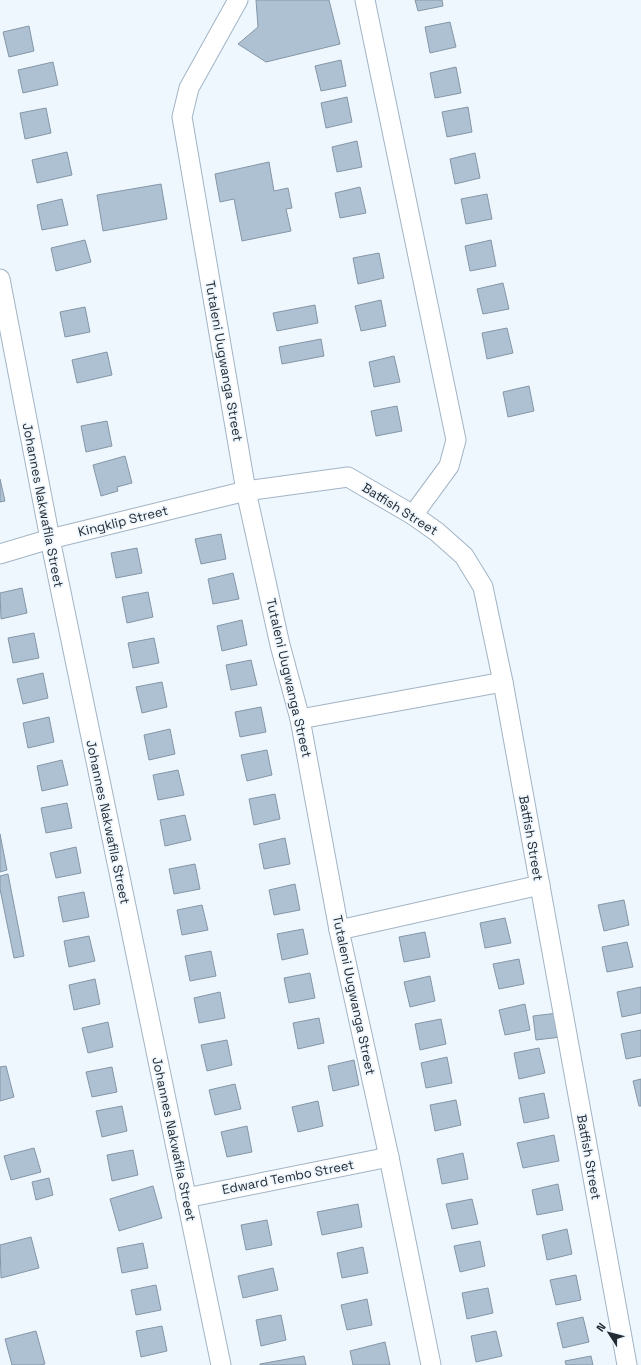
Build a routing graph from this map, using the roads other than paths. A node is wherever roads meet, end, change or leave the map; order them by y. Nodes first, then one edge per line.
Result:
1 (365, 0) edge
2 (232, 2) edge
3 (0, 278) edge
4 (246, 491) junction
5 (413, 515) junction
6 (50, 539) junction
7 (0, 554) edge
8 (503, 682) junction
9 (300, 719) junction
10 (540, 885) junction
11 (339, 930) junction
12 (389, 1157) junction
13 (186, 1198) junction
14 (221, 1365) edge
15 (431, 1365) edge
16 (627, 1365) edge

1 - 5 street
2 - 4 street, Tutaleni Uugwanga Street
3 - 6 street, Johannes Nakwafila Street
4 - 5 street, Batfish Street
4 - 6 street, Kingklip Street
4 - 9 street, Tutaleni Uugwanga Street
5 - 8 street, Batfish Street
6 - 7 street, Kingklip Street
6 - 13 street, Johannes Nakwafila Street
8 - 9 street
8 - 10 street, Batfish Street
9 - 11 street, Tutaleni Uugwanga Street
10 - 11 street
10 - 16 street, Batfish Street
11 - 12 street, Tutaleni Uugwanga Street
12 - 13 street, Edward Tembo Street
12 - 15 street, Tutaleni Uugwanga Street
13 - 14 street, Johannes Nakwafila Street

